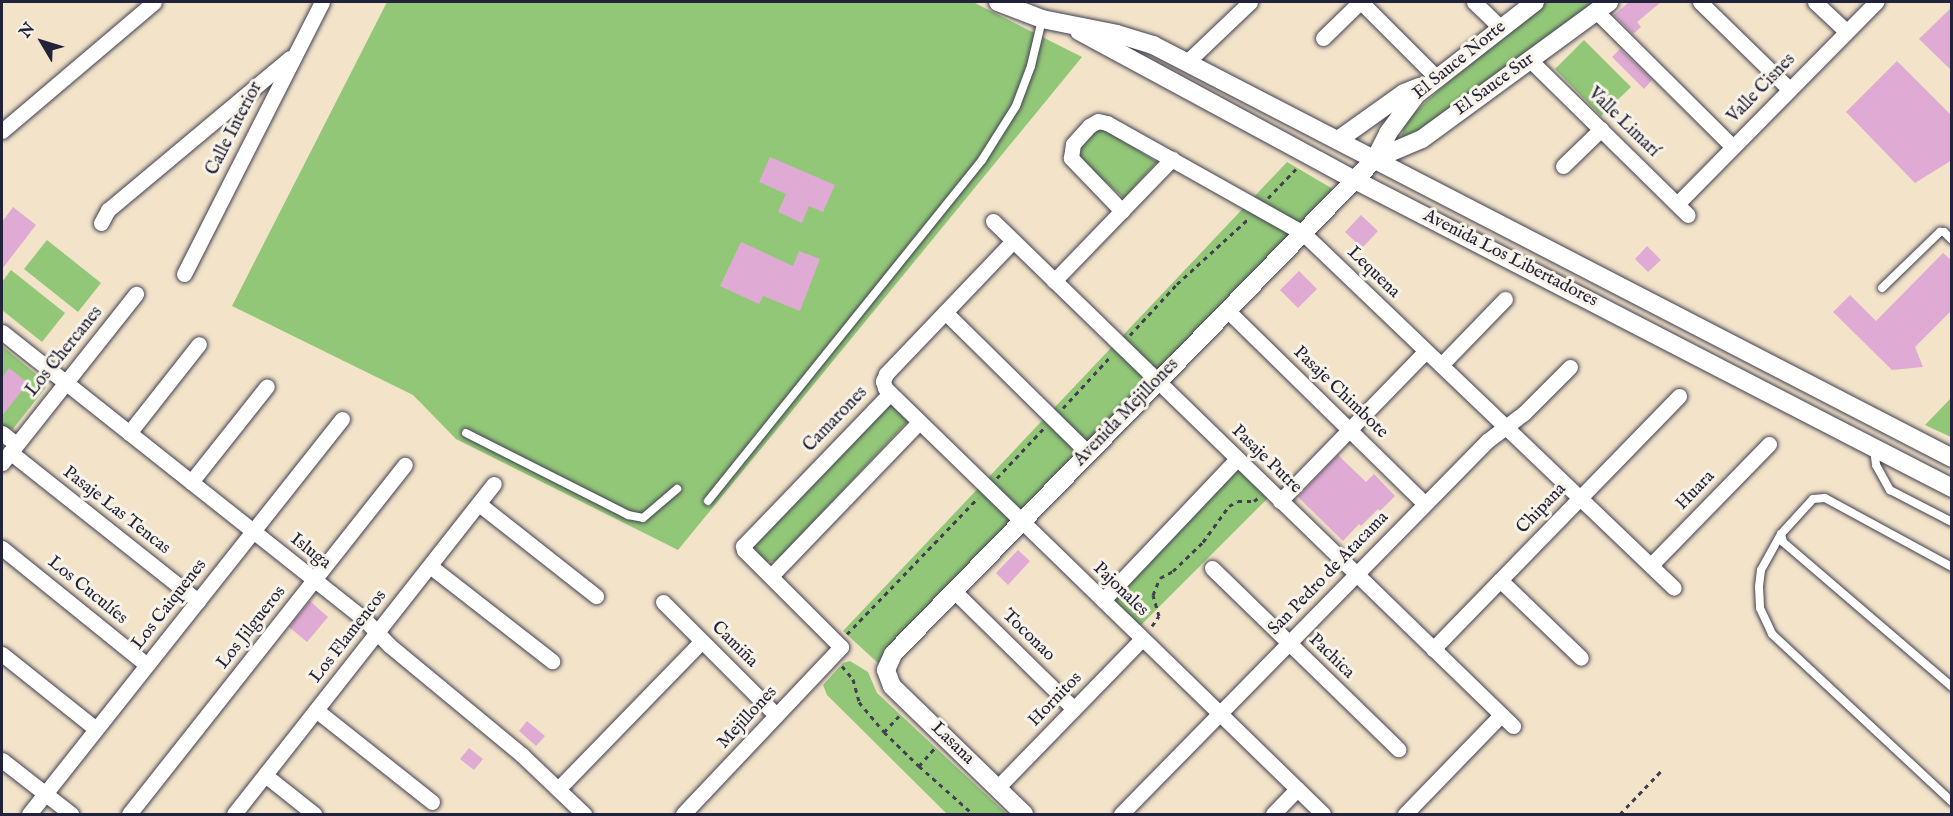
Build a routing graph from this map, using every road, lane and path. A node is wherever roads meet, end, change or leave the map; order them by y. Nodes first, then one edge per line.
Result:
1 (154, 2) edge
2 (322, 2) edge
3 (998, 2) edge
4 (1250, 2) edge
5 (1361, 2) edge
6 (1474, 2) edge
7 (1535, 2) edge
8 (1700, 2) edge
9 (1815, 2) edge
10 (1876, 2) edge
11 (1603, 6) edge
12 (1042, 19) junction
13 (1071, 26) junction
14 (1501, 28) junction
15 (1846, 32) junction
16 (1323, 38) dead end
17 (294, 54) junction
18 (1530, 60) junction
19 (1187, 62) junction
20 (1431, 81) junction
21 (1789, 89) junction
22 (1600, 129) junction
23 (2, 131) edge
24 (1338, 141) junction
25 (1733, 147) junction
26 (1308, 156) junction
27 (1172, 159) junction
28 (1375, 159) junction
29 (1563, 166) dead end
30 (1354, 180) junction
31 (1259, 208) junction
32 (1683, 210) joint
33 (1122, 211) junction
34 (993, 221) dead end
35 (101, 223) dead end
36 (1303, 233) junction
37 (1952, 240) edge
38 (1013, 241) junction
39 (184, 274) dead end
40 (1054, 281) junction
41 (1882, 288) dead end
42 (136, 294) dead end
43 (1505, 299) dead end
44 (1227, 310) junction
45 (945, 312) junction
46 (2, 332) edge
47 (199, 344) dead end
48 (1426, 351) junction
49 (1441, 365) junction
50 (1570, 367) dead end
51 (1158, 382) junction
52 (65, 383) junction
53 (267, 386) dead end
54 (890, 393) junction
55 (1679, 396) dead end
56 (342, 419) dead end
57 (919, 422) junction
58 (1506, 427) junction
59 (1350, 430) junction
60 (2, 433) edge
61 (129, 433) junction
62 (466, 433) dead end
63 (1769, 444) dead end
64 (1874, 448) junction
65 (9, 453) edge
66 (1088, 453) junction
67 (1952, 458) edge
68 (1237, 459) junction
69 (405, 465) dead end
70 (191, 482) junction
71 (494, 484) dead end
72 (1952, 488) edge
73 (676, 489) dead end
74 (1268, 489) junction
75 (1580, 498) junction
76 (708, 501) dead end
77 (1280, 501) junction
78 (479, 504) junction
79 (1425, 504) junction
80 (1022, 521) junction
81 (1952, 522) edge
82 (253, 531) junction
83 (1781, 534) junction
84 (2, 548) edge
85 (1650, 565) junction
86 (430, 566) junction
87 (1952, 567) edge
88 (1212, 568) dead end
89 (1356, 574) junction
90 (771, 576) junction
91 (314, 580) junction
92 (1500, 580) junction
93 (1674, 588) dead end
94 (954, 591) junction
95 (596, 596) dead end
96 (1103, 600) junction
97 (198, 601) junction
98 (663, 602) dead end
99 (377, 633) junction
100 (1142, 639) junction
101 (702, 641) junction
102 (1289, 643) junction
103 (1433, 649) junction
104 (837, 651) junction
105 (2, 654) edge
106 (1581, 658) dead end
107 (552, 661) dead end
108 (147, 665) junction
109 (886, 670) joint
110 (1952, 687) edge
111 (910, 704) junction
112 (1074, 709) junction
113 (316, 710) junction
114 (1220, 714) junction
115 (776, 715) junction
116 (1501, 715) junction
117 (1512, 726) dead end
118 (96, 729) junction
119 (884, 732) junction
120 (945, 737) junction
121 (1398, 749) dead end
122 (2, 760) edge
123 (919, 766) junction
124 (1662, 770) dead end
125 (265, 775) junction
126 (997, 788) junction
127 (558, 789) junction
128 (1297, 789) junction
129 (45, 794) junction
130 (432, 802) dead end
131 (1952, 802) edge
132 (29, 814) edge
133 (71, 814) edge
134 (129, 814) edge
135 (234, 814) edge
136 (314, 814) edge
137 (584, 814) edge
138 (683, 814) edge
139 (973, 814) edge
140 (1024, 814) edge
141 (1121, 814) edge
142 (1273, 814) edge
143 (1323, 814) edge
144 (1405, 814) edge
145 (1620, 814) edge

1 - 23 street
2 - 17 street, Calle Interior
3 - 12 street, Avenida Los Libertadores
4 - 19 street
5 - 16 street
5 - 20 street
6 - 14 street
7 - 14 street, El Sauce Norte
8 - 21 street
9 - 15 street
10 - 15 street, Valle Cisnes
11 - 18 street, El Sauce Sur
11 - 25 street
12 - 13 street, Avenida Los Libertadores
12 - 76 lane
13 - 19 street, Avenida Los Libertadores
13 - 26 street, Avenida Los Libertadores
14 - 20 street, El Sauce Norte
15 - 21 street, Valle Cisnes
17 - 35 street
17 - 39 street, Calle Interior
18 - 22 street, Valle Limarí
18 - 28 street, El Sauce Sur
19 - 24 street, Avenida Los Libertadores
20 - 24 street
20 - 28 street, El Sauce Norte
21 - 25 street, Valle Cisnes
22 - 29 street
22 - 32 street, Valle Limarí
24 - 28 street, Avenida Los Libertadores
25 - 32 street, Valle Cisnes
26 - 30 street, Avenida Los Libertadores
26 - 31 path
27 - 31 street, Lequena
27 - 33 street
27 - 33 street, Lequena
28 - 30 street, Avenida Mejillones
28 - 67 street, Avenida Los Libertadores
30 - 36 street, Avenida Mejillones
30 - 64 street, Avenida Los Libertadores
31 - 36 street, Lequena
33 - 40 street
34 - 38 street, Pasaje Putre
36 - 44 street, Avenida Mejillones
36 - 48 street, Lequena
37 - 41 lane
38 - 40 street, Pasaje Putre
38 - 45 street, Camarones
40 - 51 street, Pasaje Putre
42 - 52 street, Los Chercanes
43 - 49 street
44 - 51 street, Avenida Mejillones
44 - 59 street, Pasaje Chimbote
45 - 54 street, Camarones
45 - 66 street
46 - 52 street, Isluga
47 - 61 street
48 - 49 street, Lequena
48 - 59 street
49 - 58 street, Lequena
50 - 58 street, San Pedro de Atacama
51 - 66 street, Avenida Mejillones
51 - 68 street, Pasaje Putre
52 - 61 street, Isluga
52 - 65 street, Los Chercanes
53 - 70 street
54 - 57 street, Pajonales
54 - 90 street, Camarones
55 - 75 street, Chipana
56 - 82 street, Los Caiquenes
57 - 80 street, Pajonales
57 - 90 street
58 - 75 street, Lequena
58 - 79 street, San Pedro de Atacama
59 - 77 street
59 - 79 street, Pasaje Chimbote
60 - 65 street, Pasaje Las Tencas
61 - 70 street, Isluga
62 - 73 lane
63 - 85 street, Huara
64 - 72 street, Avenida Los Libertadores
64 - 81 lane
65 - 97 street, Pasaje Las Tencas
66 - 80 street, Avenida Mejillones
68 - 74 street, Pasaje Putre
68 - 96 street
69 - 91 street, Los Jilgueros
70 - 82 street, Isluga
71 - 78 street, Los Flamencos
74 - 77 street, Pasaje Putre
74 - 100 path
75 - 85 street, Lequena
75 - 92 street, Chipana
77 - 89 street, Pasaje Putre
78 - 86 street, Los Flamencos
78 - 95 street
79 - 89 street, San Pedro de Atacama
80 - 94 street, Avenida Mejillones
80 - 96 street, Pajonales
82 - 91 street, Isluga
82 - 97 street, Los Caiquenes
83 - 87 lane
83 - 110 lane
83 - 131 lane
84 - 108 street, Los Cuculíes
85 - 93 street, Lequena
86 - 99 street, Los Flamencos
86 - 107 street
88 - 102 street, Pachica
89 - 102 street, San Pedro de Atacama
89 - 103 street, Pasaje Putre
90 - 104 street
91 - 99 street, Isluga
91 - 134 street, Los Jilgueros
92 - 103 street, Chipana
92 - 106 street
94 - 109 street, Avenida Mejillones
94 - 112 street, Toconao
96 - 100 street, Pajonales
97 - 108 street, Los Caiquenes
98 - 101 street, Camiña
99 - 113 street, Los Flamencos
99 - 127 street, Isluga
100 - 112 street, Hornitos
100 - 114 street, Pajonales
101 - 115 street, Camiña
101 - 127 street
102 - 114 street, San Pedro de Atacama
102 - 121 street, Pachica
103 - 116 street, Pasaje Putre
104 - 115 street, Mejillones
104 - 119 path
105 - 118 street
108 - 118 street, Los Caiquenes
109 - 111 street, Lasana
111 - 119 path
111 - 120 street, Lasana
112 - 126 street, Hornitos
113 - 125 street, Los Flamencos
113 - 130 street
114 - 128 street, Pajonales
114 - 141 street, San Pedro de Atacama
115 - 138 street, Mejillones
116 - 117 street, Pasaje Putre
116 - 144 street
118 - 129 street, Los Caiquenes
119 - 123 path
120 - 123 path
120 - 126 street, Lasana
122 - 129 street
123 - 139 path
124 - 145 path
125 - 135 street, Los Flamencos
125 - 136 street
126 - 140 street, Lasana
127 - 137 street, Isluga
128 - 142 street
128 - 143 street, Pajonales
129 - 132 street, Los Caiquenes
129 - 133 street

